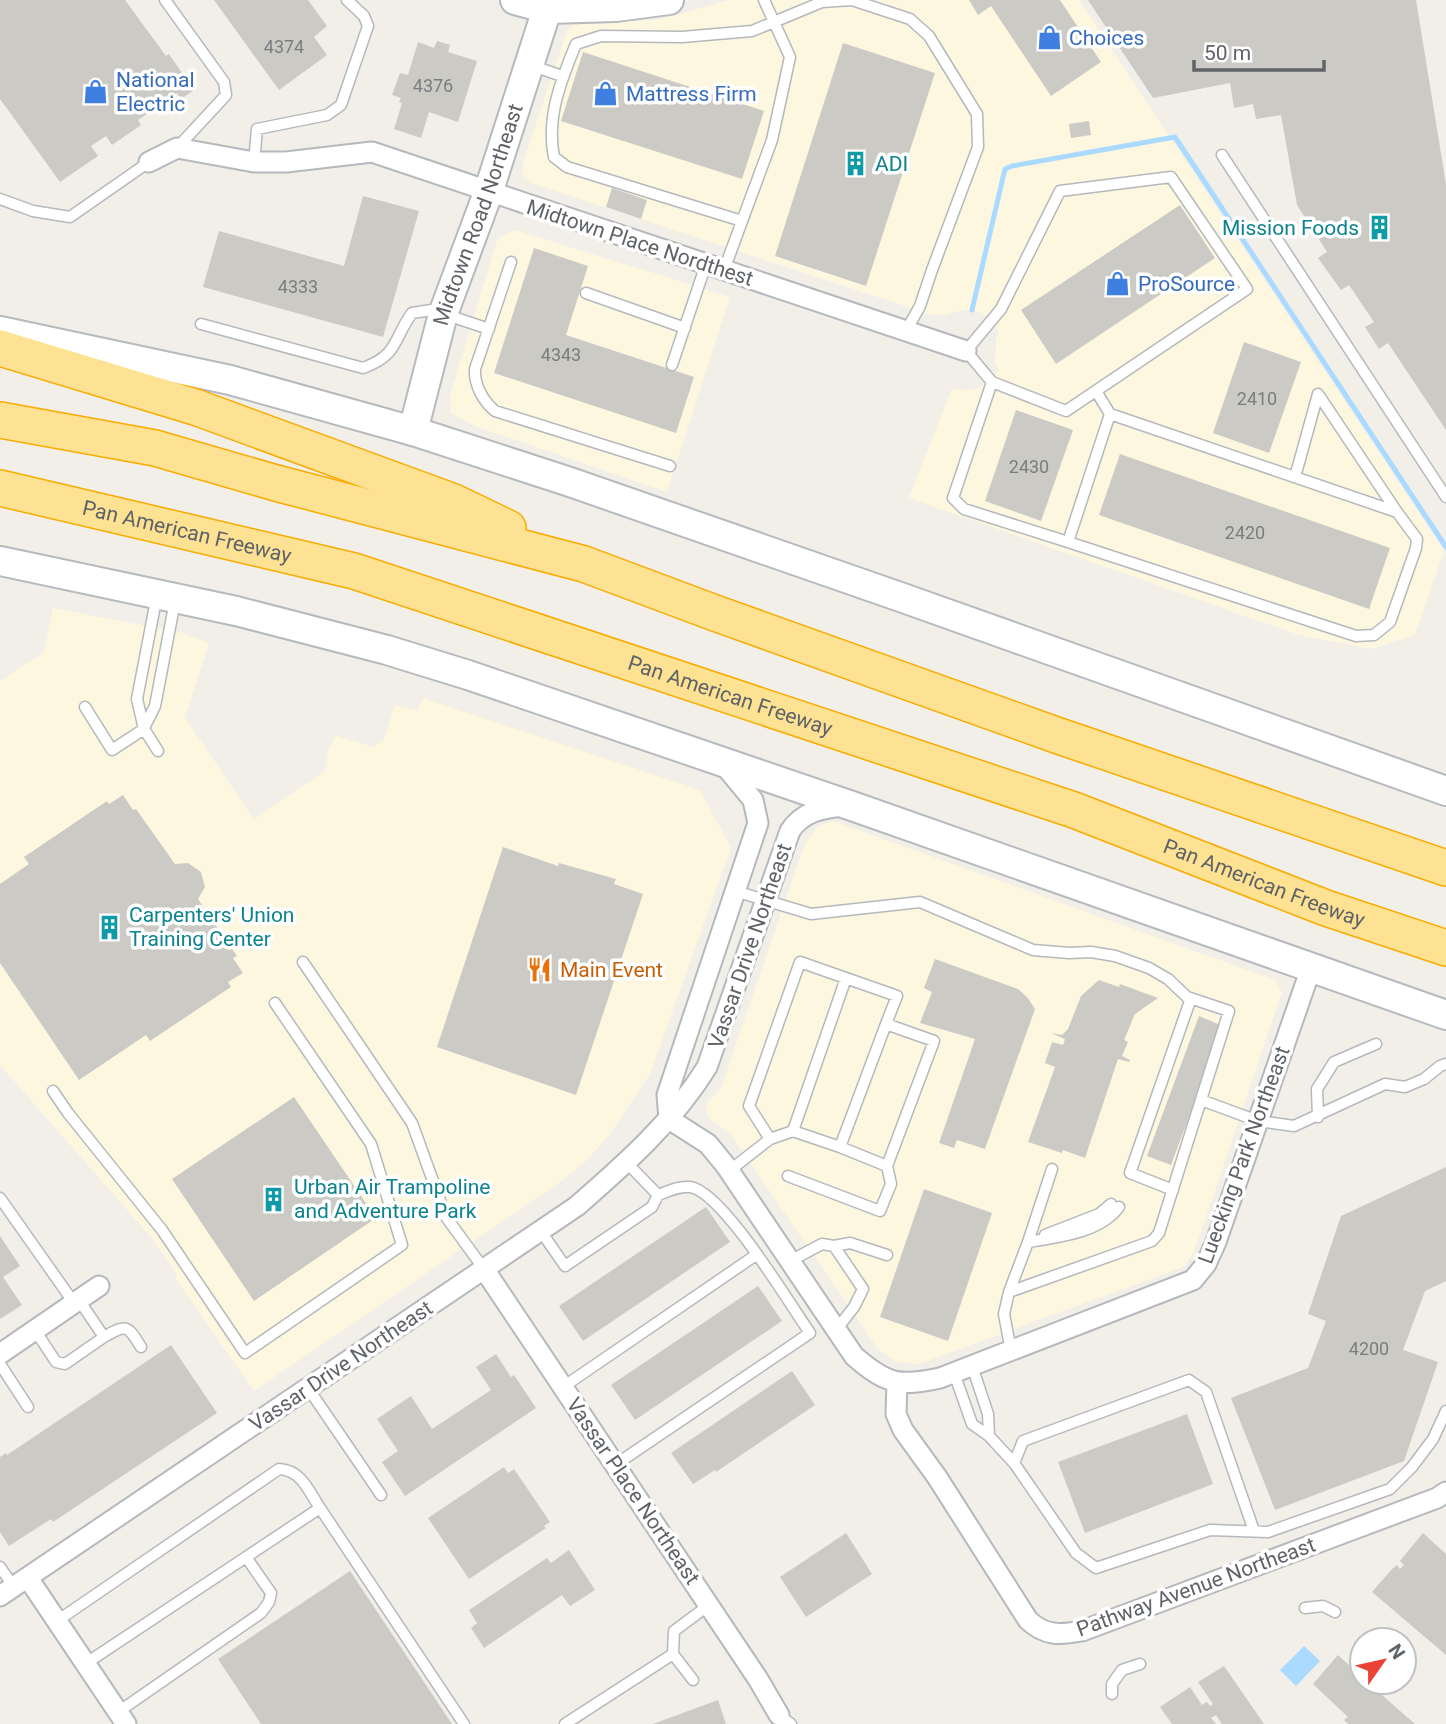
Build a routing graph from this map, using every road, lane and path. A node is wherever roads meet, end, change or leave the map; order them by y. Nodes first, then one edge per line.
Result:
1 (165, 0) edge
2 (347, 0) edge
3 (515, 0) edge
4 (669, 0) edge
5 (764, 0) edge
6 (851, 0) edge
7 (549, 4) edge
8 (775, 23) junction
9 (530, 65) junction
10 (562, 76) junction
11 (177, 148) junction
12 (1222, 155) dead end
13 (149, 162) joint
14 (254, 162) junction
15 (488, 193) junction
16 (0, 199) edge
17 (742, 221) junction
18 (511, 261) dead end
19 (715, 267) junction
20 (586, 293) dead end
21 (443, 314) junction
22 (201, 324) dead end
23 (685, 328) junction
24 (489, 329) junction
25 (0, 331) edge
26 (906, 331) junction
27 (0, 348) edge
28 (966, 351) junction
29 (672, 365) dead end
30 (992, 382) junction
31 (1096, 390) junction
32 (1110, 414) junction
33 (0, 420) edge
34 (414, 431) junction
35 (670, 466) dead end
36 (1295, 477) junction
37 (0, 488) edge
38 (1446, 497) edge
39 (1397, 512) junction
40 (0, 513) edge
41 (215, 538) junction
42 (1068, 542) junction
43 (0, 561) edge
44 (584, 564) junction
45 (167, 595) junction
46 (85, 707) dead end
47 (144, 729) junction
48 (158, 751) dead end
49 (722, 762) junction
50 (1446, 791) edge
51 (852, 806) junction
52 (1446, 869) edge
53 (735, 891) junction
54 (765, 901) junction
55 (1326, 908) junction
56 (1446, 947) edge
57 (1446, 957) edge
58 (303, 962) dead end
59 (1311, 968) junction
60 (846, 978) junction
61 (1191, 998) junction
62 (275, 1003) dead end
63 (1446, 1015) edge
64 (886, 1024) junction
65 (1376, 1044) dead end
66 (1446, 1065) edge
67 (54, 1091) dead end
68 (1201, 1100) junction
69 (1318, 1117) junction
70 (669, 1119) junction
71 (1258, 1121) junction
72 (793, 1131) junction
73 (770, 1139) junction
74 (841, 1147) junction
75 (626, 1162) junction
76 (887, 1166) junction
77 (1052, 1169) dead end
78 (729, 1171) junction
79 (788, 1176) dead end
80 (1173, 1190) junction
81 (659, 1195) junction
82 (0, 1199) edge
83 (1115, 1206) dead end
84 (540, 1230) junction
85 (1028, 1242) junction
86 (834, 1246) junction
87 (756, 1255) junction
88 (887, 1255) dead end
89 (790, 1261) junction
90 (484, 1269) junction
91 (99, 1286) dead end
92 (1009, 1292) junction
93 (77, 1302) junction
94 (35, 1330) junction
95 (836, 1330) junction
96 (104, 1337) junction
97 (141, 1348) dead end
98 (1011, 1351) junction
99 (0, 1354) edge
100 (0, 1364) edge
101 (963, 1369) junction
102 (897, 1382) junction
103 (563, 1387) junction
104 (308, 1388) junction
105 (29, 1407) dead end
106 (1446, 1411) edge
107 (989, 1436) junction
108 (1014, 1463) junction
109 (615, 1465) junction
110 (1446, 1492) edge
111 (381, 1495) dead end
112 (320, 1507) junction
113 (1254, 1531) junction
114 (246, 1556) junction
115 (0, 1567) edge
116 (14, 1587) edge
117 (709, 1605) junction
118 (1305, 1608) dead end
119 (1335, 1612) dead end
120 (57, 1621) junction
121 (673, 1654) junction
122 (85, 1664) junction
123 (1140, 1664) dead end
124 (694, 1680) dead end
125 (1112, 1694) dead end
126 (122, 1718) edge
127 (783, 1721) edge
128 (464, 1724) edge
129 (565, 1724) edge

1 - 11 lane
2 - 14 lane
3 - 7 main road
4 - 7 main road
5 - 8 lane
6 - 8 lane
6 - 26 lane
7 - 9 main road, Midtown Road Northeast
8 - 10 lane
8 - 17 lane
9 - 10 lane
9 - 15 main road, Midtown Road Northeast
10 - 17 lane
11 - 13 street
11 - 14 street, Midtown Place Nordthest
12 - 38 lane
13 - 16 lane
14 - 15 street, Midtown Place Nordthest
15 - 19 street, Midtown Place Nordthest
15 - 21 main road, Midtown Road Northeast
17 - 19 lane
18 - 24 lane
19 - 23 lane
19 - 26 street, Midtown Place Nordthest
20 - 23 lane
21 - 22 lane
21 - 24 lane
21 - 34 main road, Midtown Road Northeast
23 - 29 lane
24 - 35 lane
25 - 34 main road
26 - 28 street, Midtown Place Nordthest
27 - 44 highway
28 - 30 lane
28 - 31 lane
30 - 31 lane
30 - 42 lane
31 - 32 lane
32 - 36 lane
32 - 42 lane
33 - 44 highway
34 - 50 main road
36 - 39 lane
36 - 39 lane
37 - 41 highway, Pan American Freeway
39 - 42 lane
40 - 41 highway
41 - 55 highway, Pan American Freeway
43 - 45 main road
44 - 52 highway
45 - 47 lane
45 - 47 lane
45 - 49 main road
46 - 47 lane
47 - 48 lane
49 - 51 main road
49 - 53 street, Vassar Drive Northeast
51 - 54 street, Vassar Drive Northeast
51 - 59 main road
53 - 54 lane
53 - 70 street, Vassar Drive Northeast
54 - 61 lane
54 - 70 street, Vassar Drive Northeast
55 - 56 highway, Pan American Freeway
55 - 57 highway
58 - 90 lane
59 - 63 main road
59 - 71 street, Luecking Park Northeast
60 - 64 lane
60 - 72 lane
60 - 73 lane
61 - 68 lane
61 - 80 lane
62 - 67 lane
64 - 74 lane
64 - 76 lane
65 - 69 lane
66 - 69 lane
68 - 71 lane
68 - 80 lane
69 - 71 lane
70 - 75 street, Vassar Drive Northeast
70 - 78 street
71 - 98 street, Luecking Park Northeast
72 - 73 lane
72 - 74 lane
73 - 78 lane
74 - 76 lane
75 - 81 lane
75 - 84 street, Vassar Drive Northeast
76 - 79 lane
77 - 85 lane
78 - 89 street
80 - 92 lane
81 - 84 lane
81 - 87 lane
82 - 93 lane
83 - 85 lane
84 - 90 street, Vassar Drive Northeast
85 - 92 lane
86 - 88 lane
86 - 89 lane
86 - 95 lane
87 - 103 lane
87 - 109 lane
89 - 95 street
90 - 103 street, Vassar Place Northeast
90 - 104 street, Vassar Drive Northeast
91 - 93 street
92 - 98 lane
93 - 94 street
93 - 96 lane
94 - 96 lane
94 - 99 street
95 - 102 street
96 - 97 lane
98 - 101 street, Luecking Park Northeast
100 - 105 lane
101 - 102 street, Luecking Park Northeast
101 - 107 lane
101 - 107 lane
102 - 110 street, Pathway Avenue Northeast
103 - 109 street, Vassar Place Northeast
104 - 111 lane
104 - 116 street, Vassar Drive Northeast
106 - 113 lane
107 - 108 lane
108 - 113 lane
108 - 113 lane
109 - 117 street, Vassar Place Northeast
112 - 114 lane
112 - 120 lane
112 - 128 lane
114 - 122 lane
114 - 126 lane
115 - 116 lane
116 - 120 street
117 - 121 lane
117 - 127 street, Vassar Place Northeast
118 - 119 lane
120 - 122 street
121 - 124 lane
121 - 129 lane
122 - 126 street
123 - 125 lane

